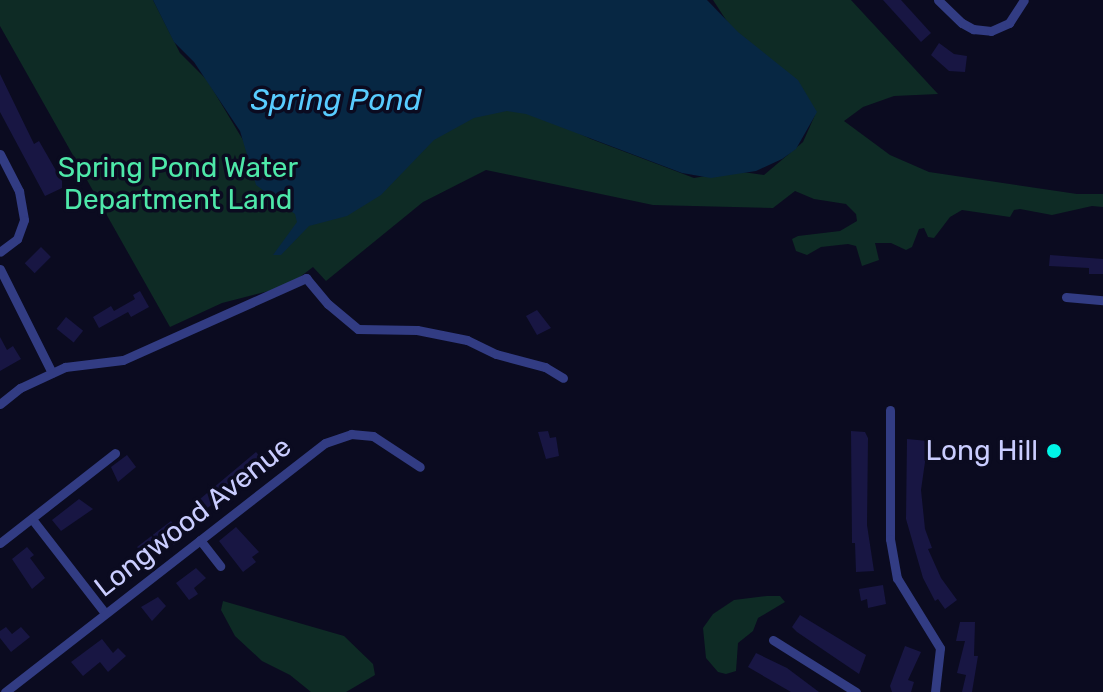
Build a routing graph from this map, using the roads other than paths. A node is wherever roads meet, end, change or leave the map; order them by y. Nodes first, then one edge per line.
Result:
1 (938, 0) edge
2 (1024, 0) edge
3 (0, 154) edge
4 (0, 252) edge
5 (0, 269) edge
6 (1066, 297) dead end
7 (1103, 300) edge
8 (52, 373) junction
9 (563, 378) dead end
10 (0, 404) edge
11 (890, 410) dead end
12 (115, 453) dead end
13 (420, 467) dead end
14 (32, 519) junction
15 (200, 540) junction
16 (0, 543) edge
17 (220, 566) dead end
18 (105, 613) junction
19 (773, 640) dead end
20 (5, 692) edge
21 (856, 692) edge
22 (935, 692) edge

1 - 2 street
3 - 4 street
5 - 8 street
6 - 7 street
8 - 9 street
8 - 10 street
11 - 22 street
12 - 14 street
13 - 15 street, Longwood Avenue
14 - 16 street
14 - 18 street
15 - 17 street
15 - 18 street, Longwood Avenue
18 - 20 street, Longwood Avenue
19 - 21 street

